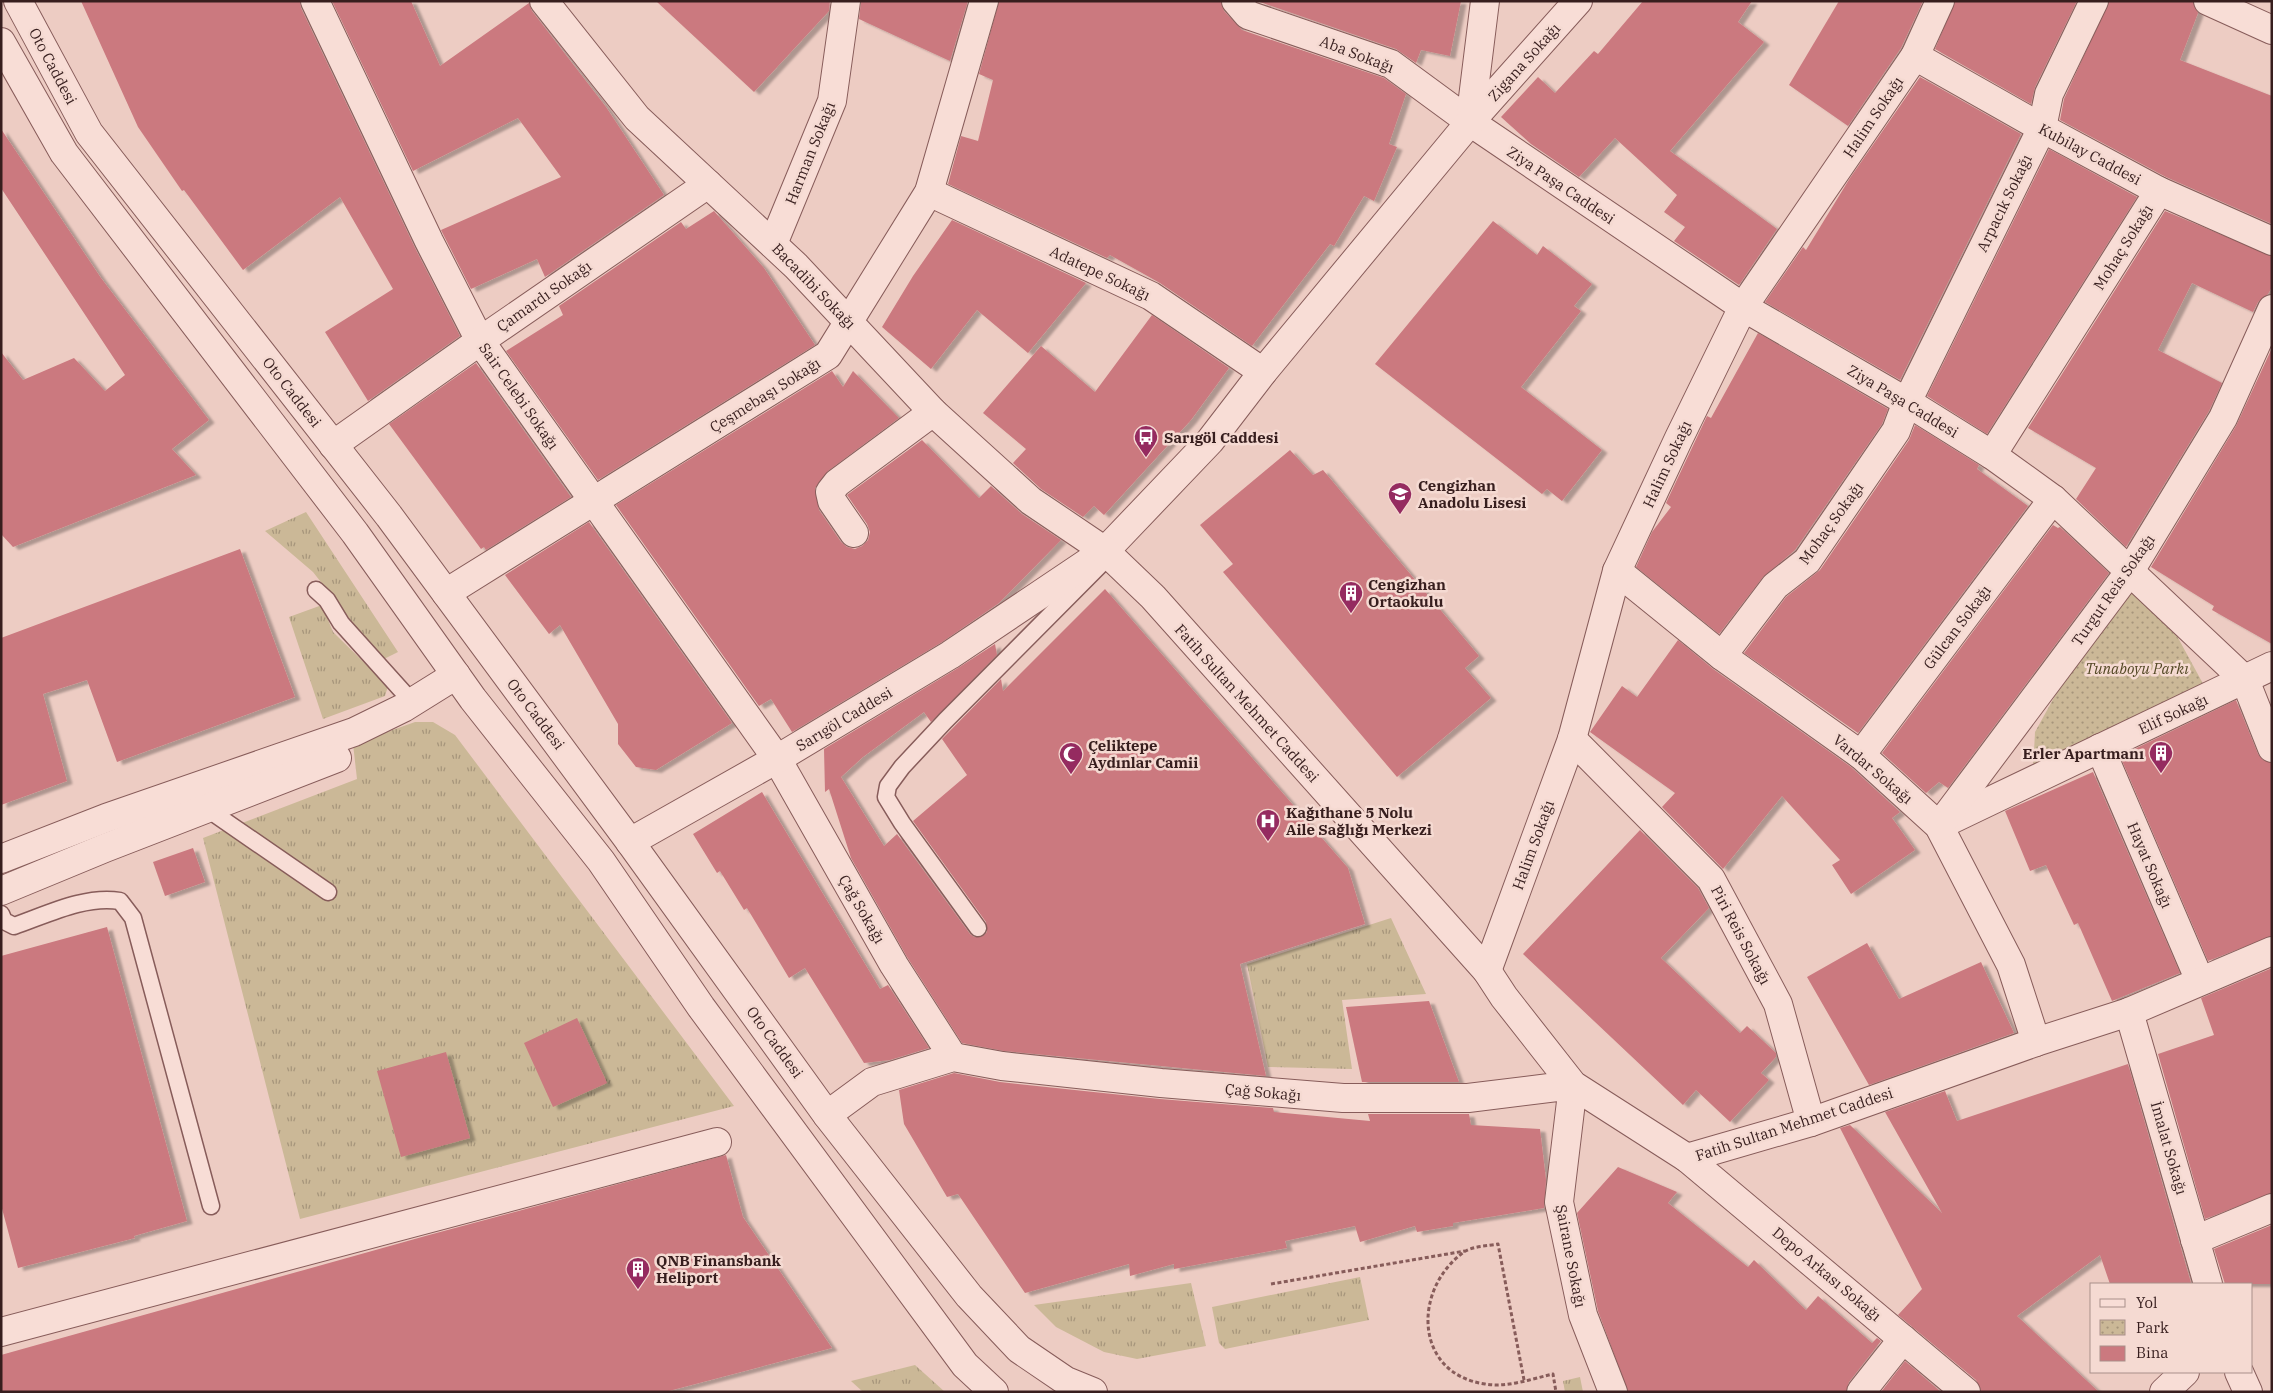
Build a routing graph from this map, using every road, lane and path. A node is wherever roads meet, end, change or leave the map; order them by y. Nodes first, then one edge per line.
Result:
1 (18, 1) edge
2 (315, 1) edge
3 (544, 1) edge
4 (846, 1) edge
5 (984, 1) edge
6 (1236, 1) edge
7 (1485, 1) edge
8 (1578, 1) edge
9 (1940, 1) edge
10 (2094, 1) edge
11 (2208, 1) edge
12 (2272, 30) edge
13 (1, 42) edge
14 (1915, 56) junction
15 (1470, 122) junction
16 (2042, 128) junction
17 (708, 184) junction
18 (2158, 191) junction
19 (928, 192) junction
20 (2272, 241) edge
21 (773, 244) junction
22 (1743, 307) junction
23 (2272, 309) edge
24 (849, 322) junction
25 (480, 341) junction
26 (1262, 372) junction
27 (1907, 402) junction
28 (933, 412) junction
29 (334, 445) junction
30 (1992, 455) junction
31 (2053, 499) junction
32 (593, 501) junction
33 (854, 533) dead end
34 (1107, 554) junction
35 (1617, 571) junction
36 (2130, 571) junction
37 (316, 590) dead end
38 (446, 593) junction
39 (1722, 656) junction
40 (2272, 666) edge
41 (456, 675) junction
42 (2245, 680) junction
43 (412, 703) junction
44 (1572, 739) junction
45 (2100, 748) junction
46 (2272, 748) edge
47 (1861, 755) junction
48 (337, 758) dead end
49 (777, 759) junction
50 (206, 808) junction
51 (1939, 826) junction
52 (630, 842) junction
53 (1, 859) edge
54 (601, 861) junction
55 (1, 891) edge
56 (328, 892) dead end
57 (1, 914) edge
58 (978, 928) dead end
59 (2272, 951) edge
60 (1487, 971) junction
61 (2200, 981) junction
62 (2129, 1012) junction
63 (2036, 1042) junction
64 (953, 1057) junction
65 (1573, 1085) junction
66 (827, 1115) junction
67 (1811, 1122) junction
68 (717, 1142) dead end
69 (1687, 1158) junction
70 (211, 1206) dead end
71 (2272, 1208) edge
72 (2195, 1240) junction
73 (1465, 1250) junction
74 (2208, 1283) edge
75 (1270, 1284) dead end
76 (1, 1332) edge
77 (1903, 1339) junction
78 (2184, 1373) edge
79 (2239, 1373) edge
80 (1524, 1380) junction
81 (994, 1392) edge
82 (1093, 1392) edge
83 (1556, 1392) edge
84 (1613, 1392) edge
85 (1861, 1392) edge
86 (1966, 1392) edge
87 (2164, 1392) edge
88 (2248, 1392) edge

1 - 29 street, Oto Caddesi
2 - 25 street, Sair Celebi Sokağı
3 - 17 street, Bacadibi Sokağı
4 - 21 street, Harman Sokağı
5 - 19 street, Çeşmebaşı Sokağı
6 - 15 street, Aba Sokağı
7 - 15 street
8 - 15 street, Zigana Sokağı
9 - 14 street, Halim Sokağı
10 - 16 street, Arpacık Sokağı
11 - 12 street
13 - 41 street
14 - 16 street, Kubilay Caddesi
14 - 22 street, Halim Sokağı
15 - 22 street, Ziya Paşa Caddesi
15 - 26 street, Sarıgöl Caddesi
16 - 18 street, Kubilay Caddesi
16 - 27 street, Arpacık Sokağı
17 - 21 street, Bacadibi Sokağı
17 - 25 street, Çamardı Sokağı
18 - 20 street, Kubilay Caddesi
18 - 30 street, Mohaç Sokağı
19 - 24 street, Çeşmebaşı Sokağı
19 - 26 street, Adatepe Sokağı
21 - 24 street, Bacadibi Sokağı
22 - 27 street, Ziya Paşa Caddesi
22 - 35 street, Halim Sokağı
23 - 36 street, Turgut Reis Sokağı
24 - 28 street, Bacadibi Sokağı
24 - 32 street, Çeşmebaşı Sokağı
25 - 29 street, Çamardı Sokağı
25 - 32 street, Sair Celebi Sokağı
26 - 34 street, Sarıgöl Caddesi
27 - 30 street, Ziya Paşa Caddesi
27 - 39 street, Mohaç Sokağı
28 - 33 street
28 - 34 street, Bacadibi Sokağı
29 - 38 street, Oto Caddesi
30 - 31 street, Ziya Paşa Caddesi
31 - 36 street, Ziya Paşa Caddesi
31 - 47 street, Gülcan Sokağı
32 - 38 street, Çeşmebaşı Sokağı
32 - 49 street, Sair Celebi Sokağı
34 - 49 street, Sarıgöl Caddesi
34 - 58 lane
34 - 60 street, Fatih Sultan Mehmet Caddesi
35 - 39 street, Vardar Sokağı
35 - 44 street, Halim Sokağı
36 - 42 street, Ziya Paşa Caddesi
36 - 51 street, Turgut Reis Sokağı
37 - 43 lane
38 - 52 street, Oto Caddesi
39 - 47 street, Vardar Sokağı
40 - 42 street, Elif Sokağı
41 - 43 street
41 - 54 street
42 - 45 street, Elif Sokağı
42 - 46 street, Ziya Paşa Caddesi
43 - 53 street
44 - 60 street, Halim Sokağı
44 - 67 street, Piri Reis Sokağı
45 - 51 street, Elif Sokağı
45 - 61 street, Hayat Sokağı
47 - 51 street, Vardar Sokağı
48 - 50 street
49 - 52 street, Sarıgöl Caddesi
49 - 64 street, Çağ Sokağı
50 - 55 street
50 - 56 lane
51 - 63 street, Vardar Sokağı
52 - 54 street, Sarıgöl Caddesi
52 - 66 street, Oto Caddesi
54 - 81 street
57 - 70 lane
59 - 61 street, Fatih Sultan Mehmet Caddesi
60 - 65 street, Fatih Sultan Mehmet Caddesi
61 - 62 street, Fatih Sultan Mehmet Caddesi
62 - 63 street, Fatih Sultan Mehmet Caddesi
62 - 72 street, İmalat Sokağı
63 - 67 street, Fatih Sultan Mehmet Caddesi
64 - 65 street, Çağ Sokağı
64 - 66 street, Çağ Sokağı
65 - 69 street, Fatih Sultan Mehmet Caddesi
65 - 84 street, Şairane Sokağı
66 - 82 street, Oto Caddesi
67 - 69 street, Fatih Sultan Mehmet Caddesi
68 - 76 street
69 - 77 street, Depo Arkası Sokağı
71 - 72 street
72 - 74 street, İmalat Sokağı
73 - 75 path
73 - 80 path
73 - 80 path
77 - 85 street
77 - 86 street, Depo Arkası Sokağı
78 - 87 street
79 - 88 street
80 - 83 path

